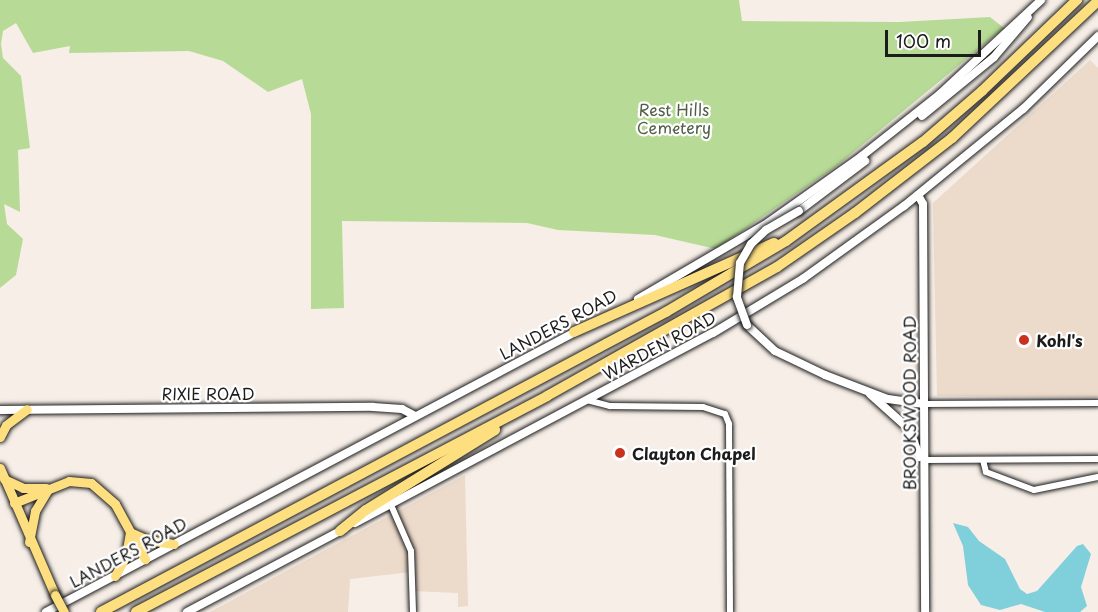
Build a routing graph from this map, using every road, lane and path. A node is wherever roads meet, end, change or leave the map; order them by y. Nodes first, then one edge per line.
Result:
1 (1077, 0) edge
2 (1098, 1) edge
3 (1039, 2) edge
4 (1098, 36) edge
5 (918, 195) junction
6 (786, 241) junction
7 (574, 332) junction
8 (868, 392) junction
9 (547, 396) junction
10 (587, 400) junction
11 (1098, 403) edge
12 (924, 404) junction
13 (27, 409) junction
14 (0, 410) edge
15 (415, 416) junction
16 (0, 437) edge
17 (1098, 459) edge
18 (924, 460) junction
19 (983, 460) junction
20 (0, 468) edge
21 (924, 475) junction
22 (1098, 477) edge
23 (4, 479) junction
24 (51, 488) junction
25 (14, 503) junction
26 (391, 505) junction
27 (340, 531) junction
28 (130, 532) junction
29 (29, 543) junction
30 (174, 544) junction
31 (145, 559) junction
32 (115, 576) junction
33 (46, 612) edge
34 (64, 612) edge
35 (101, 612) edge
36 (136, 612) edge
37 (188, 612) edge
38 (413, 612) edge
39 (730, 612) edge
40 (925, 612) edge

1 - 6 highway
2 - 9 highway
3 - 7 main road, LANDERS ROAD
3 - 8 main road, bridge
4 - 5 main road, WARDEN ROAD
5 - 10 main road, WARDEN ROAD
5 - 12 main road, BROOKSWOOD ROAD
6 - 7 highway
6 - 35 highway
7 - 15 main road, LANDERS ROAD
8 - 12 main road
8 - 21 main road
9 - 27 highway
9 - 36 highway
10 - 26 main road, WARDEN ROAD
10 - 39 street
11 - 12 street
12 - 18 main road, BROOKSWOOD ROAD
13 - 14 main road, RIXIE ROAD
13 - 15 main road, RIXIE ROAD
13 - 16 main road
15 - 30 main road, LANDERS ROAD
17 - 19 street
18 - 19 street
18 - 21 main road, BROOKSWOOD ROAD
19 - 22 street
20 - 23 main road
21 - 40 main road, BROOKSWOOD ROAD
23 - 24 main road
23 - 25 main road
24 - 25 main road
24 - 28 main road
24 - 29 main road
25 - 29 main road
26 - 27 main road, WARDEN ROAD
26 - 38 street
27 - 37 main road, WARDEN ROAD
28 - 30 main road
28 - 31 main road
28 - 32 main road
29 - 34 main road, bridge
30 - 31 main road, LANDERS ROAD
31 - 32 main road, LANDERS ROAD
32 - 33 main road, LANDERS ROAD

